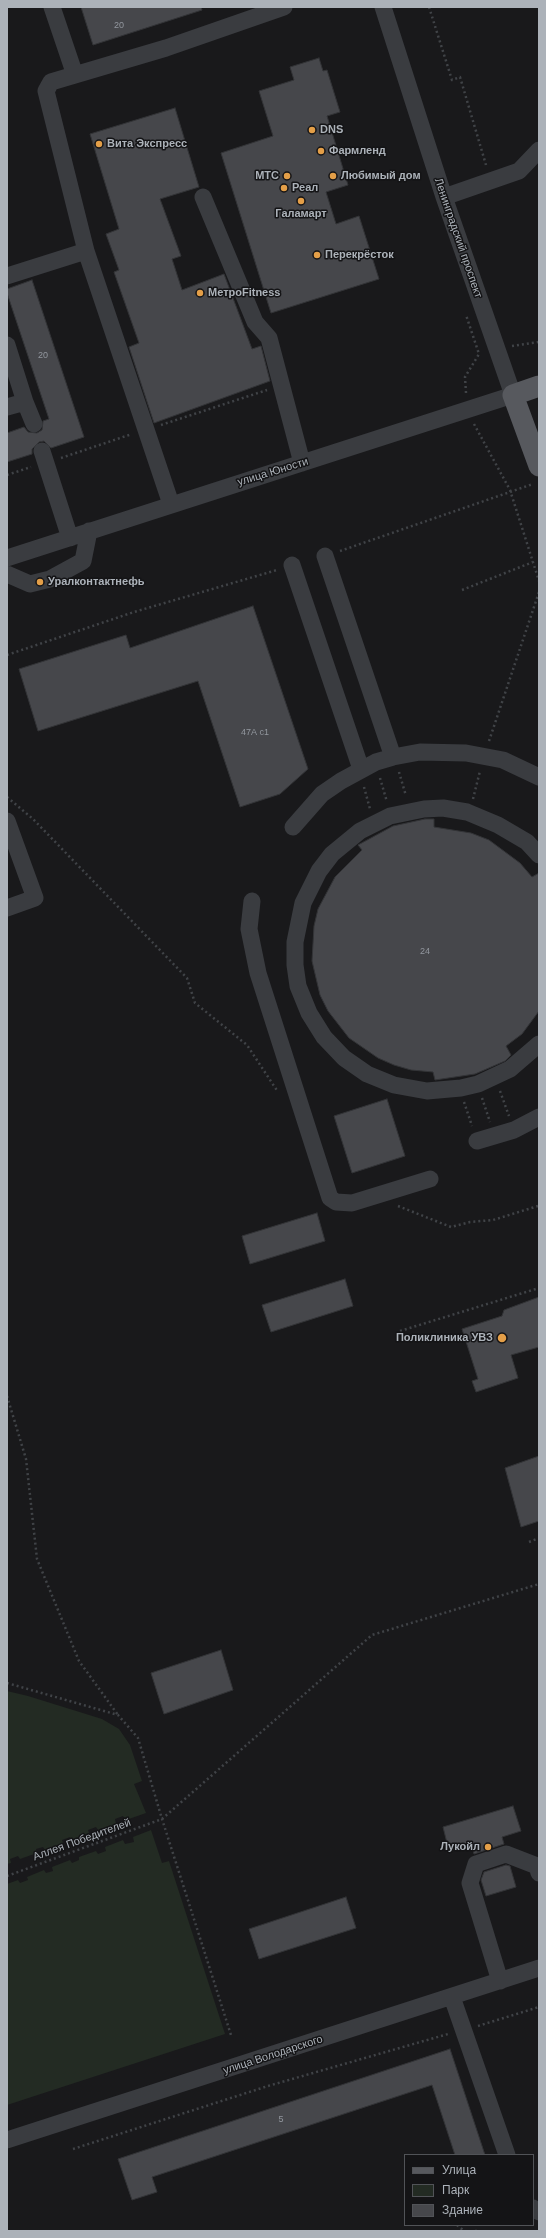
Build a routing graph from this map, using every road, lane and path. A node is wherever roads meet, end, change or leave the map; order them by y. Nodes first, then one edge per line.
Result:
1 (52, 7) edge
2 (284, 7) edge
3 (383, 7) edge
4 (428, 7) edge
5 (242, 13) edge
6 (74, 75) junction
7 (539, 150) edge
8 (491, 180) junction
9 (444, 196) junction
10 (203, 197) dead end
11 (86, 251) junction
12 (7, 276) edge
13 (465, 310) dead end
14 (7, 345) edge
15 (539, 386) edge
16 (513, 395) junction
17 (25, 402) junction
18 (7, 407) edge
19 (467, 410) junction
20 (34, 424) dead end
21 (42, 451) dead end
22 (302, 463) junction
23 (539, 466) edge
24 (539, 482) edge
25 (510, 490) junction
26 (172, 504) junction
27 (89, 532) junction
28 (70, 538) junction
29 (325, 556) joint
30 (7, 558) edge
31 (533, 562) junction
32 (292, 565) joint
33 (7, 574) edge
34 (539, 581) edge
35 (462, 590) dead end
36 (539, 592) edge
37 (7, 655) edge
38 (484, 756) junction
39 (393, 757) junction
40 (400, 774) dead end
41 (480, 775) dead end
42 (362, 776) junction
43 (539, 777) edge
44 (381, 778) dead end
45 (406, 795) dead end
46 (7, 797) edge
47 (387, 799) dead end
48 (472, 804) dead end
49 (369, 806) dead end
50 (7, 821) edge
51 (293, 827) dead end
52 (539, 855) edge
53 (252, 901) dead end
54 (7, 908) edge
55 (539, 1044) edge
56 (279, 1094) dead end
57 (501, 1094) dead end
58 (482, 1099) dead end
59 (465, 1104) dead end
60 (508, 1115) dead end
61 (539, 1117) edge
62 (490, 1121) dead end
63 (471, 1125) dead end
64 (477, 1141) dead end
65 (430, 1179) dead end
66 (378, 1195) junction
67 (538, 1206) edge
68 (539, 1288) edge
69 (400, 1331) dead end
70 (7, 1396) edge
71 (539, 1538) edge
72 (529, 1542) dead end
73 (539, 1584) edge
74 (7, 1683) edge
75 (118, 1715) junction
76 (162, 1819) junction
77 (539, 1873) edge
78 (7, 1876) edge
79 (539, 1968) edge
80 (500, 1981) junction
81 (452, 1997) junction
82 (539, 2007) edge
83 (463, 2030) junction
84 (231, 2035) dead end
85 (7, 2140) edge
86 (73, 2149) dead end
87 (507, 2154) edge

1 - 6 street
2 - 5 street
3 - 9 street, Ленинградский проспект
4 - 8 path
5 - 6 street
6 - 11 street
7 - 8 street
8 - 9 street
9 - 16 street, Ленинградский проспект
10 - 22 street
11 - 12 street
11 - 26 street
13 - 19 path
14 - 17 street
15 - 16 main road, улица Юности
16 - 19 street, улица Юности
16 - 23 main road, Ленинградский проспект
17 - 18 street
17 - 20 street
19 - 22 street, улица Юности
19 - 25 path
21 - 28 street
22 - 26 street, улица Юности
24 - 25 path
25 - 29 path
25 - 31 path
26 - 27 street, улица Юности
27 - 28 street, улица Юности
27 - 33 street
28 - 30 street, улица Юности
29 - 39 street
31 - 34 path
31 - 35 path
32 - 37 path
32 - 42 street
36 - 38 path
38 - 39 street
38 - 43 street
39 - 42 street
40 - 45 path
41 - 48 path
42 - 49 path
42 - 51 street
44 - 47 path
46 - 56 path
50 - 54 street
52 - 55 street
53 - 66 street
57 - 60 path
58 - 62 path
59 - 63 path
61 - 64 street
65 - 66 street
66 - 67 path
68 - 69 path
70 - 75 path
71 - 72 path
73 - 76 path
74 - 75 path
75 - 76 path
76 - 78 path, Аллея Победителей
76 - 84 path
77 - 80 street
79 - 80 street, улица Володарского
80 - 81 street, улица Володарского
81 - 83 street
81 - 85 street, улица Володарского
82 - 83 path
83 - 86 path
83 - 87 street

